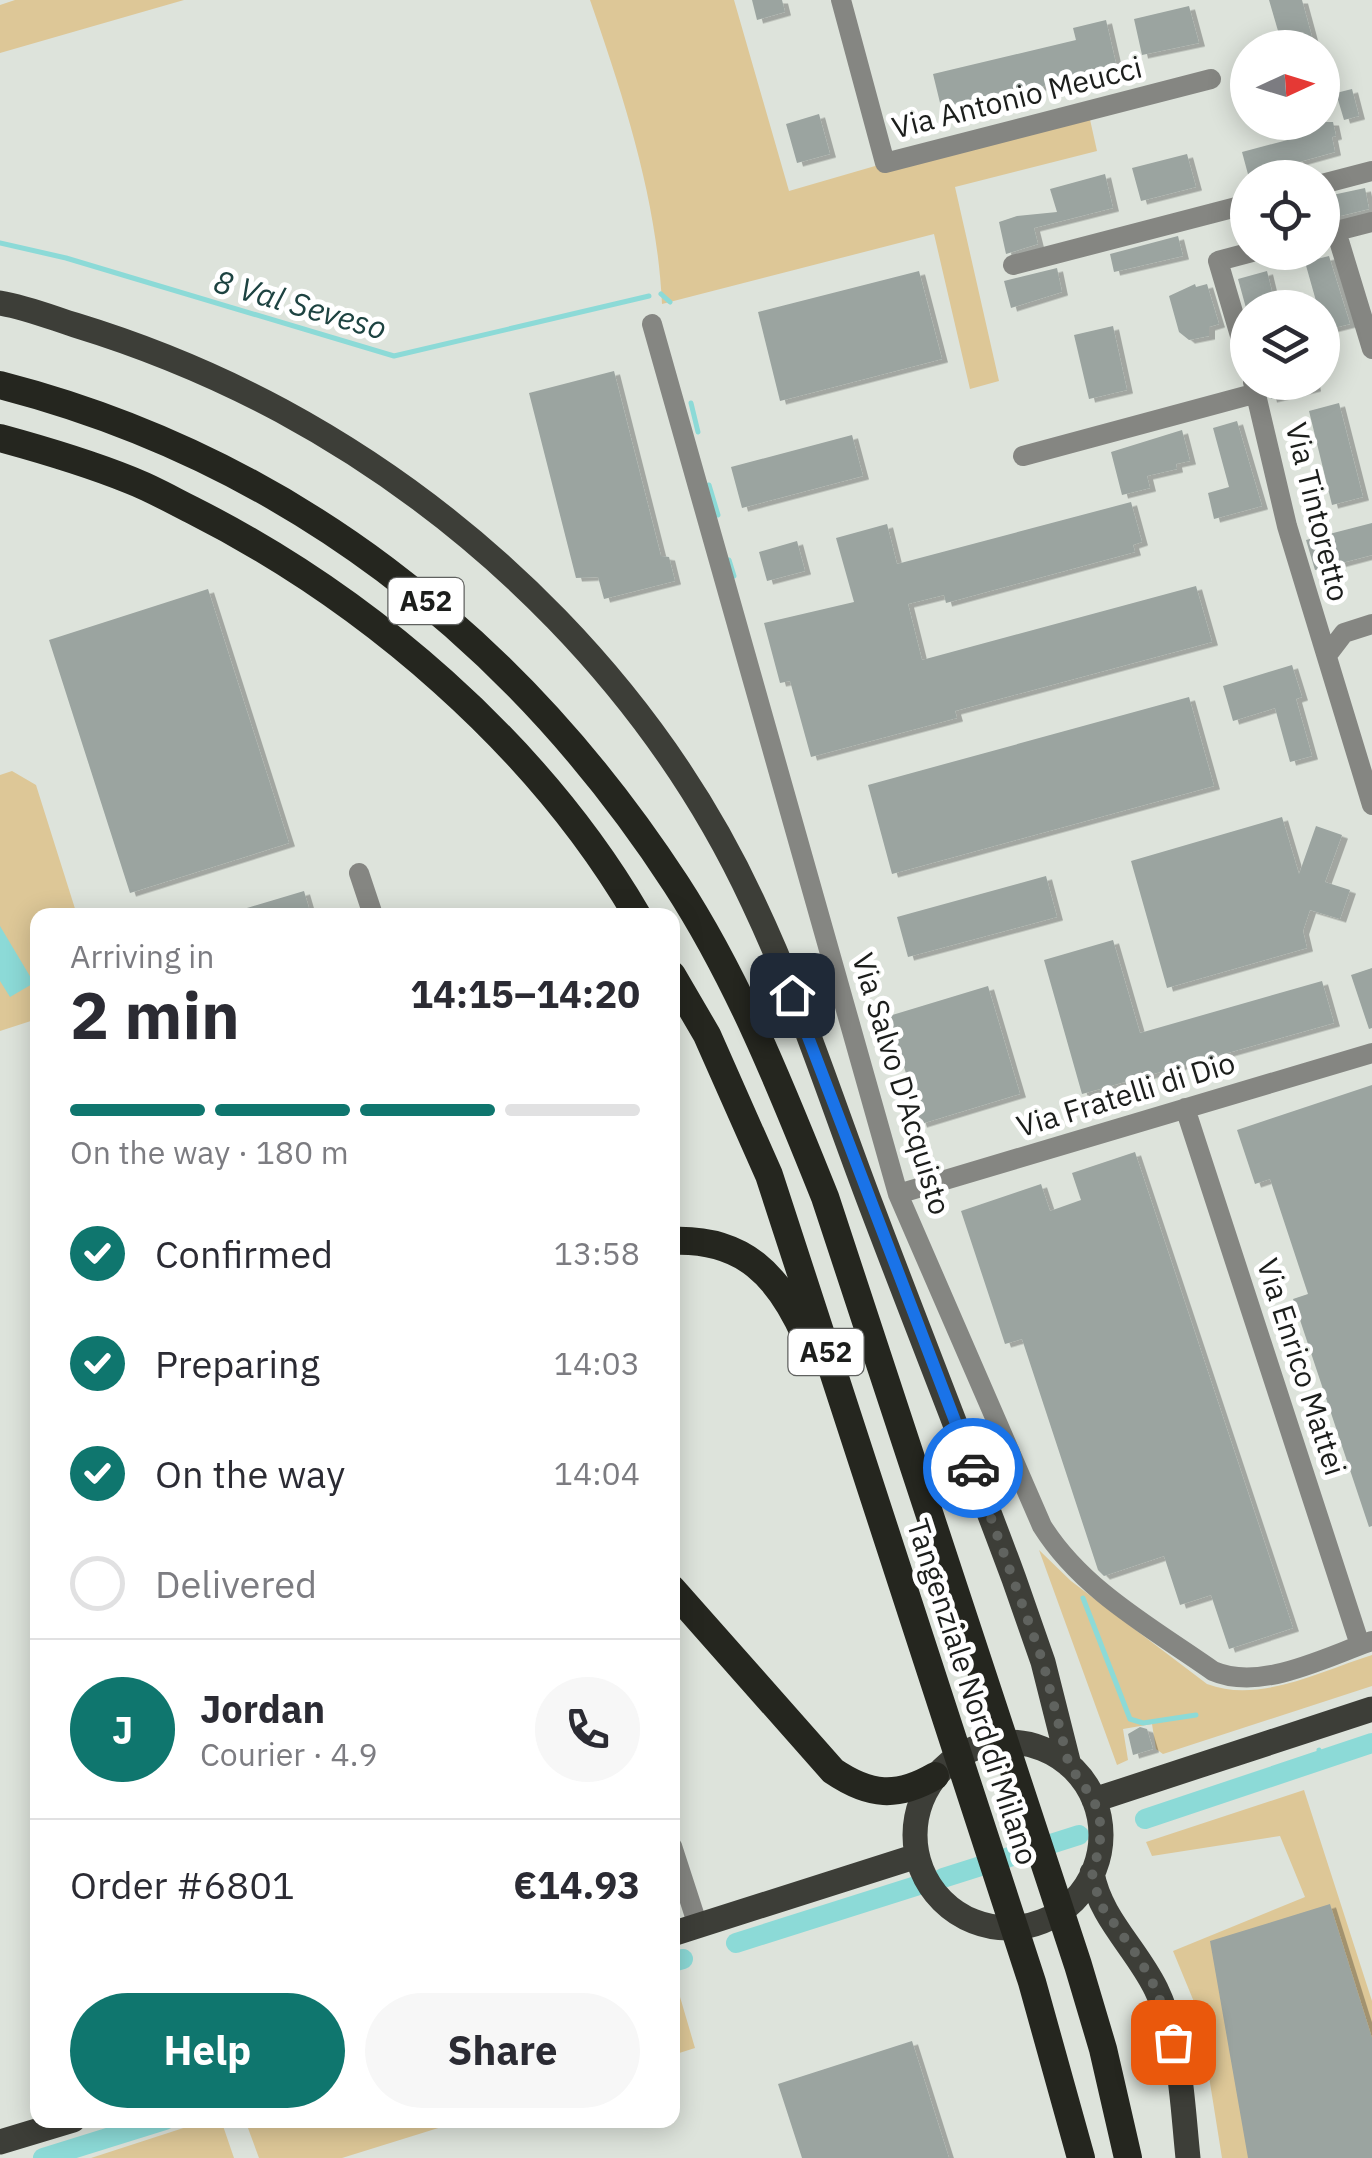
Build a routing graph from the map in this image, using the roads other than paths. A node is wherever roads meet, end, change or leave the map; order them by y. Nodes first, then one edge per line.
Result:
1 (840, 0) edge
2 (1211, 79) dead end
3 (1372, 171) edge
4 (1340, 179) edge
5 (1230, 209) edge
6 (1372, 222) edge
7 (1340, 230) edge
8 (1230, 258) edge
9 (1340, 263) edge
10 (1013, 264) dead end
11 (1230, 301) edge
12 (0, 304) edge
13 (652, 324) dead end
14 (1372, 350) edge
15 (0, 385) edge
16 (1230, 395) edge
17 (1258, 400) edge
18 (0, 438) edge
19 (1023, 456) dead end
20 (1372, 624) edge
21 (1328, 654) junction
22 (1372, 805) edge
23 (359, 873) dead end
24 (371, 908) edge
25 (632, 908) edge
26 (680, 989) edge
27 (1372, 1053) edge
28 (1185, 1108) junction
29 (898, 1194) junction
30 (680, 1241) edge
31 (895, 1562) junction
32 (680, 1598) edge
33 (1366, 1643) edge
34 (1052, 1701) junction
35 (1372, 1709) edge
36 (1032, 1744) junction
37 (1069, 1765) junction
38 (935, 1776) junction
39 (1094, 1800) junction
40 (917, 1856) junction
41 (680, 1871) edge
42 (1092, 1873) junction
43 (1068, 1906) junction
44 (1109, 1919) junction
45 (698, 1926) junction
46 (680, 1932) edge
47 (46, 2128) edge
48 (0, 2142) edge
49 (1081, 2158) edge
50 (1128, 2158) edge
51 (1188, 2158) edge

1 - 2 street, Via Antonio Meucci
3 - 4 street
5 - 10 street
6 - 7 street
8 - 11 street
9 - 14 street
12 - 34 main road
13 - 29 street, Via Salvo D'Acquisto
15 - 50 highway, Tangenziale Nord di Milano / A52
16 - 19 street
17 - 21 street, Via Tintoretto
18 - 25 highway, A52
20 - 21 street
21 - 22 street, Via Tintoretto
23 - 24 street
26 - 31 highway, Tangenziale Nord di Milano / A52
27 - 28 street, Via Fratelli di Dio
28 - 29 street, Via Fratelli di Dio
28 - 33 street, Via Enrico Mattei
29 - 33 street, Via Salvo D'Acquisto
30 - 31 highway
31 - 49 highway, Tangenziale Nord di Milano / A52
32 - 38 highway
34 - 36 main road
34 - 37 main road
35 - 39 main road
36 - 37 main road
36 - 38 main road
37 - 39 main road
38 - 40 main road
39 - 42 main road
40 - 43 main road
40 - 45 main road
41 - 45 street
42 - 43 main road
42 - 44 main road
43 - 44 main road
44 - 51 main road
45 - 46 main road
47 - 48 main road

